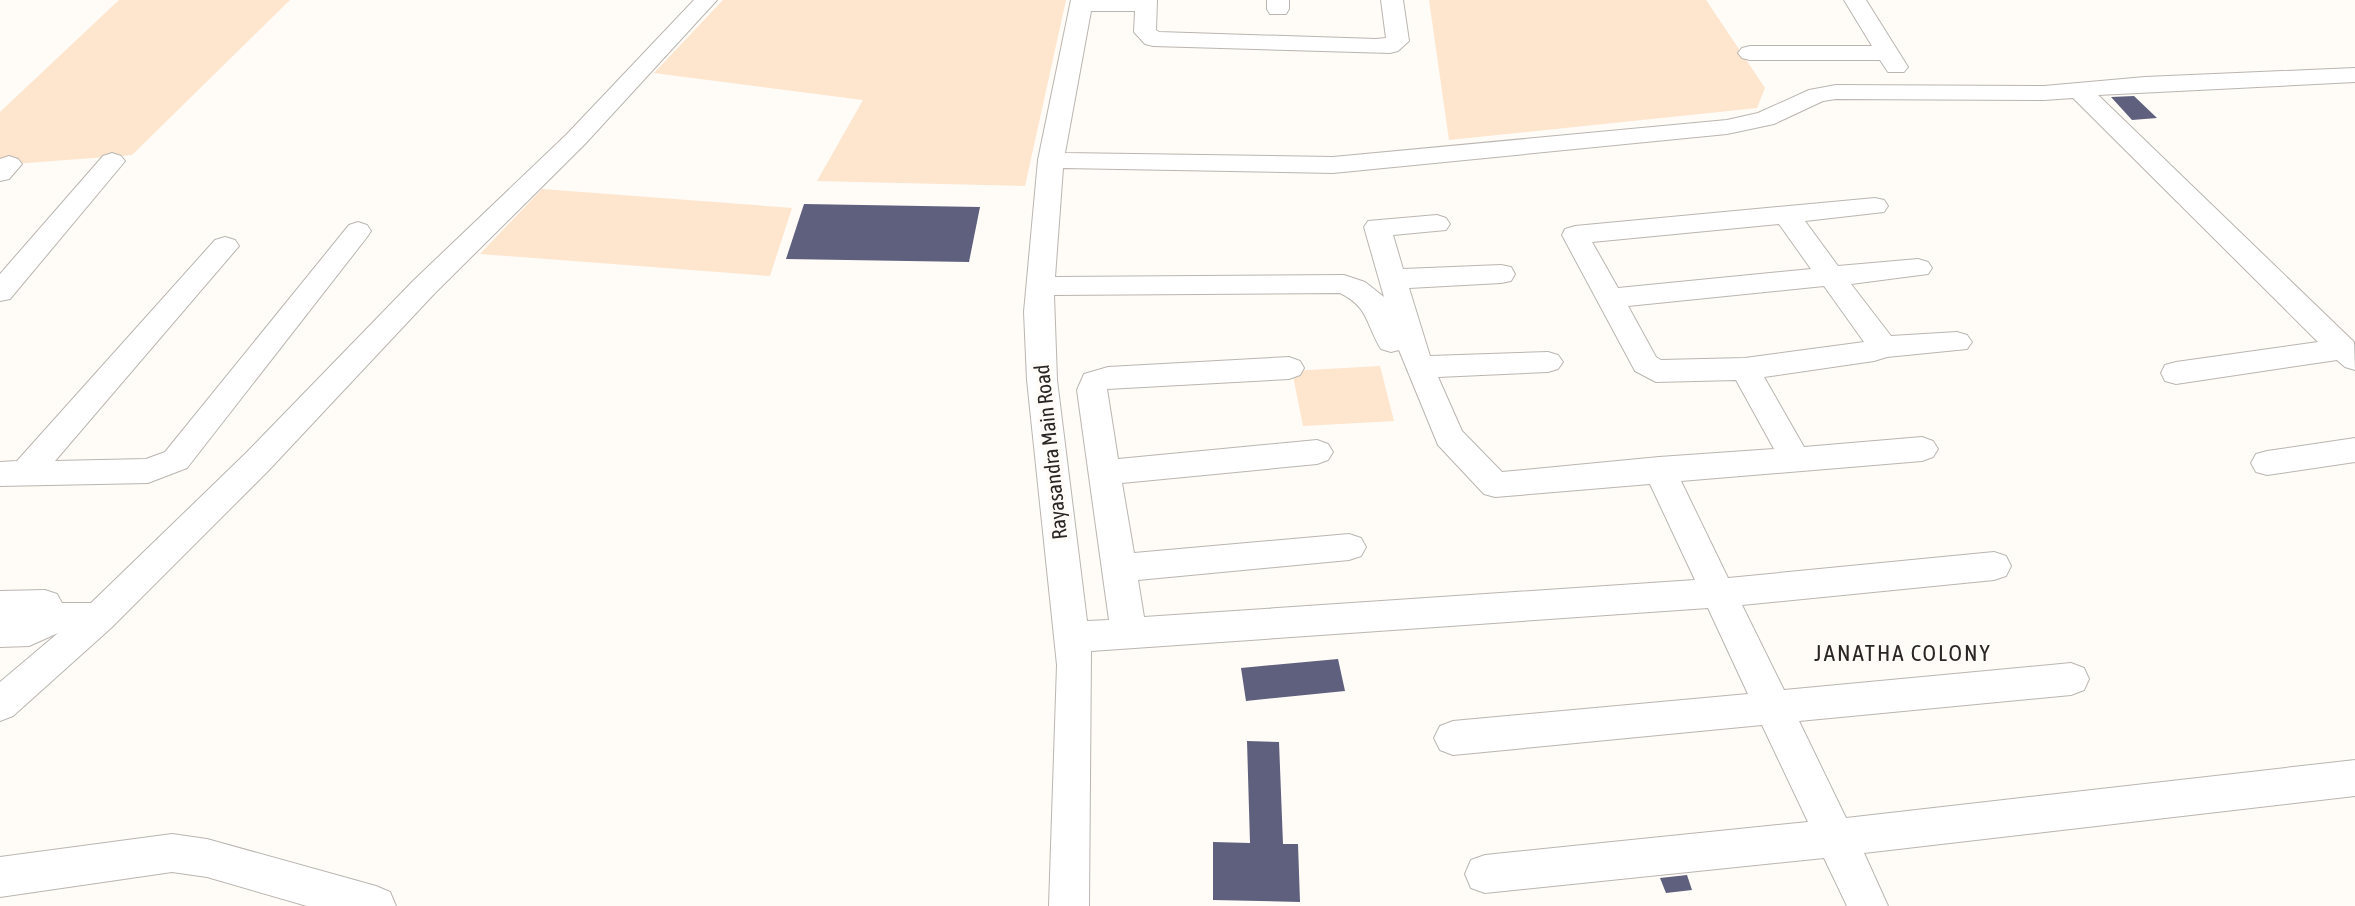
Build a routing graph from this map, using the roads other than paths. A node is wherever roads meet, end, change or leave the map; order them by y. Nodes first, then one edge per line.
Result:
1 (706, 0) edge
2 (1392, 0) edge
3 (1855, 0) edge
4 (1082, 2) edge
5 (1146, 2) edge
6 (1887, 52) junction
7 (1750, 53) dead end
8 (2355, 75) edge
9 (2078, 90) junction
10 (1912, 92) junction
11 (1051, 160) junction
12 (112, 161) dead end
13 (1875, 206) dead end
14 (1786, 215) junction
15 (1437, 224) dead end
16 (358, 231) dead end
17 (225, 246) dead end
18 (1918, 268) dead end
19 (1501, 274) dead end
20 (1832, 276) junction
21 (1393, 279) junction
22 (1040, 286) junction
23 (0, 292) edge
24 (1609, 298) junction
25 (1391, 342) dead end
26 (1958, 342) dead end
27 (2350, 342) edge
28 (1883, 347) junction
29 (1548, 362) dead end
30 (1289, 368) dead end
31 (1419, 368) junction
32 (1745, 369) junction
33 (2176, 373) dead end
34 (1922, 449) dead end
35 (2355, 450) edge
36 (1317, 452) dead end
37 (1794, 458) junction
38 (2267, 463) dead end
39 (1659, 469) junction
40 (1105, 472) junction
41 (13, 474) edge
42 (1349, 547) dead end
43 (1994, 566) dead end
44 (1120, 568) junction
45 (1718, 593) junction
46 (0, 605) edge
47 (51, 618) junction
48 (99, 618) junction
49 (0, 632) edge
50 (1129, 633) junction
51 (1072, 637) junction
52 (2071, 679) dead end
53 (0, 705) edge
54 (1772, 708) junction
55 (1453, 738) dead end
56 (2355, 778) edge
57 (1834, 838) junction
58 (1485, 874) dead end
59 (0, 877) edge
60 (376, 906) edge
61 (1069, 906) edge
62 (1868, 906) edge

1 - 48 street
2 - 5 street
3 - 6 street
4 - 5 street
4 - 11 street, Rayasandra Main Road
6 - 7 street
6 - 10 street
8 - 9 street
9 - 10 street
9 - 27 street
10 - 11 street
11 - 22 street, Rayasandra Main Road
12 - 23 street
13 - 14 street
14 - 20 street
14 - 24 street
15 - 21 street
16 - 41 street
17 - 41 street
18 - 20 street
19 - 21 street
20 - 24 street
20 - 28 street
21 - 31 street
22 - 25 street
22 - 51 street, Rayasandra Main Road
24 - 32 street
26 - 28 street
27 - 33 street
28 - 32 street
29 - 31 street
30 - 40 street
31 - 39 street
32 - 37 street
34 - 37 street
35 - 38 street
36 - 40 street
37 - 39 street
39 - 45 street
40 - 44 street
42 - 44 street
43 - 45 street
44 - 50 street
45 - 50 street
45 - 54 street
46 - 47 street
47 - 48 street
47 - 49 street
48 - 53 street
50 - 51 street
51 - 61 street, Rayasandra Main Road
52 - 54 street
54 - 55 street
54 - 57 street
56 - 57 street
57 - 58 street
57 - 62 street
59 - 60 street

